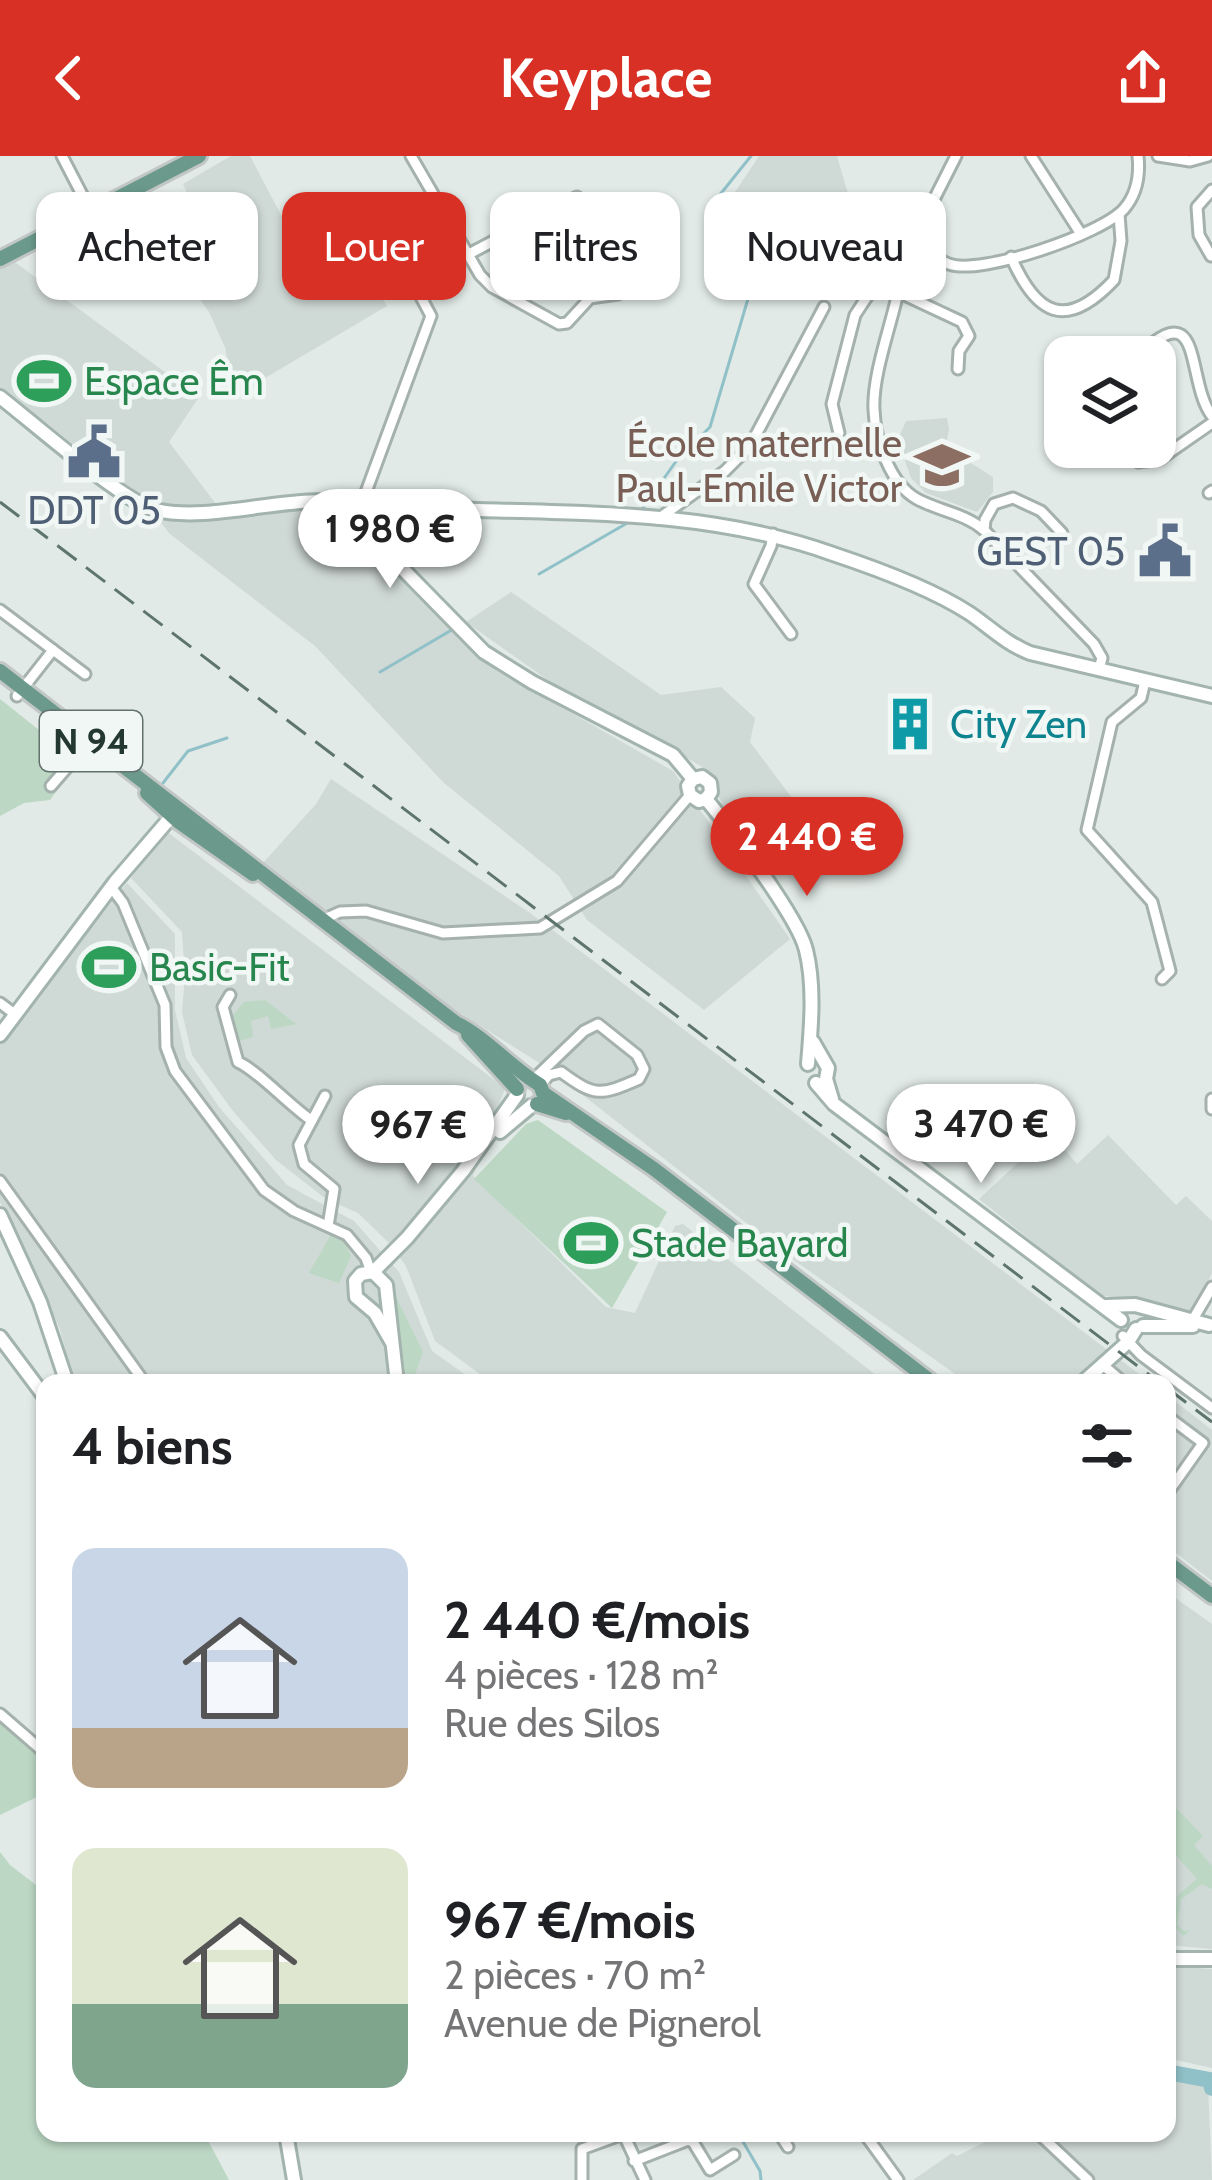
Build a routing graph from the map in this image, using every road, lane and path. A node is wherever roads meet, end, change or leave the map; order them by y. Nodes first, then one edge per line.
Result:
1 (62, 156) edge
2 (199, 156) edge
3 (411, 156) edge
4 (956, 156) edge
5 (1031, 156) edge
6 (1138, 156) edge
7 (1159, 156) edge
8 (1208, 156) edge
9 (1212, 190) edge
10 (81, 192) edge
11 (130, 192) edge
12 (937, 192) edge
13 (1119, 214) junction
14 (1081, 234) junction
15 (36, 240) edge
16 (490, 242) edge
17 (467, 254) junction
18 (1211, 256) edge
19 (1011, 257) junction
20 (0, 259) edge
21 (946, 263) edge
22 (490, 284) edge
23 (423, 300) edge
24 (516, 300) edge
25 (588, 300) edge
26 (863, 300) edge
27 (896, 300) edge
28 (915, 300) edge
29 (824, 307) dead end
30 (1159, 336) edge
31 (958, 369) dead end
32 (0, 397) edge
33 (1212, 420) edge
34 (838, 433) dead end
35 (1176, 445) edge
36 (368, 508) junction
37 (386, 511) junction
38 (658, 519) junction
39 (378, 526) junction
40 (984, 530) junction
41 (1062, 533) dead end
42 (772, 534) junction
43 (0, 610) edge
44 (791, 634) dead end
45 (52, 650) junction
46 (1100, 669) junction
47 (0, 671) edge
48 (85, 674) dead end
49 (1145, 682) junction
50 (0, 683) edge
51 (20, 692) junction
52 (1212, 696) edge
53 (77, 756) dead end
54 (693, 779) junction
55 (51, 786) dead end
56 (689, 795) junction
57 (706, 799) junction
58 (177, 812) junction
59 (118, 878) junction
60 (322, 920) junction
61 (1162, 979) dead end
62 (230, 994) dead end
63 (0, 1003) edge
64 (16, 1015) junction
65 (0, 1035) edge
66 (531, 1091) junction
67 (325, 1096) dead end
68 (1212, 1099) edge
69 (1212, 1109) edge
70 (311, 1120) junction
71 (0, 1181) edge
72 (0, 1215) edge
73 (328, 1220) junction
74 (353, 1241) junction
75 (356, 1279) junction
76 (378, 1279) junction
77 (1212, 1287) edge
78 (366, 1304) junction
79 (1192, 1321) junction
80 (1210, 1325) edge
81 (1129, 1329) junction
82 (0, 1337) edge
83 (391, 1341) junction
84 (1154, 1364) junction
85 (1104, 1366) junction
86 (65, 1374) edge
87 (139, 1374) edge
88 (396, 1374) edge
89 (921, 1374) edge
90 (1094, 1374) edge
91 (1113, 1374) edge
92 (1167, 1374) edge
93 (1176, 1381) edge
94 (36, 1385) edge
95 (1212, 1408) edge
96 (1176, 1423) edge
97 (1176, 1481) edge
98 (1176, 1569) edge
99 (1212, 1596) edge
100 (0, 1714) edge
101 (36, 1744) edge
102 (1176, 1957) edge
103 (1212, 1959) edge
104 (288, 2142) edge
105 (600, 2142) edge
106 (627, 2142) edge
107 (683, 2142) edge
108 (693, 2142) edge
109 (785, 2142) edge
110 (871, 2142) edge
111 (1048, 2142) edge
112 (788, 2147) dead end
113 (734, 2155) dead end
114 (634, 2161) junction
115 (294, 2180) edge
116 (582, 2180) edge
117 (645, 2180) edge
118 (898, 2180) edge
119 (1088, 2180) edge

1 - 10 street
2 - 11 main road
3 - 17 street
4 - 12 street
5 - 14 street
6 - 13 street
7 - 8 street
9 - 18 street
13 - 14 street
13 - 19 street
14 - 19 street
15 - 20 main road
16 - 17 street
17 - 22 street
19 - 21 street
23 - 36 street
24 - 25 street
26 - 34 street
27 - 40 street
28 - 31 street
29 - 38 street
30 - 33 street
32 - 36 street
33 - 35 street
36 - 37 street
36 - 39 street
37 - 38 street
37 - 39 street
38 - 42 street
39 - 54 street
40 - 41 street
40 - 46 street
42 - 44 street
42 - 46 street
43 - 45 street
45 - 48 street
45 - 51 street
46 - 49 street
47 - 51 main road, N 94
49 - 52 street
49 - 61 street
50 - 51 main road, N 94
51 - 58 main road, N 94
53 - 55 street
54 - 56 street
54 - 57 street
56 - 57 street
56 - 60 street
57 - 81 street
58 - 59 street
58 - 60 main road, N 94
59 - 64 street
59 - 73 street
60 - 66 main road, N 94
62 - 70 street
63 - 64 street
64 - 65 street
66 - 66 street
66 - 76 street
66 - 89 main road, N 94
67 - 70 street
68 - 69 street
70 - 73 street
71 - 87 street
72 - 86 street
73 - 74 street
74 - 75 street
74 - 76 street
75 - 76 street
75 - 78 street
76 - 78 street
76 - 83 street
77 - 79 street
78 - 83 street
79 - 80 street
79 - 81 street
80 - 81 street
81 - 84 street
81 - 84 street
81 - 85 street
82 - 94 street
83 - 88 street
84 - 92 street
85 - 90 street
85 - 91 street
93 - 95 street
96 - 97 street
98 - 99 main road
100 - 101 street
102 - 103 street
104 - 115 street
105 - 116 street
106 - 114 street
107 - 114 street
108 - 113 street
109 - 112 street
110 - 118 street
111 - 119 street
114 - 117 street

